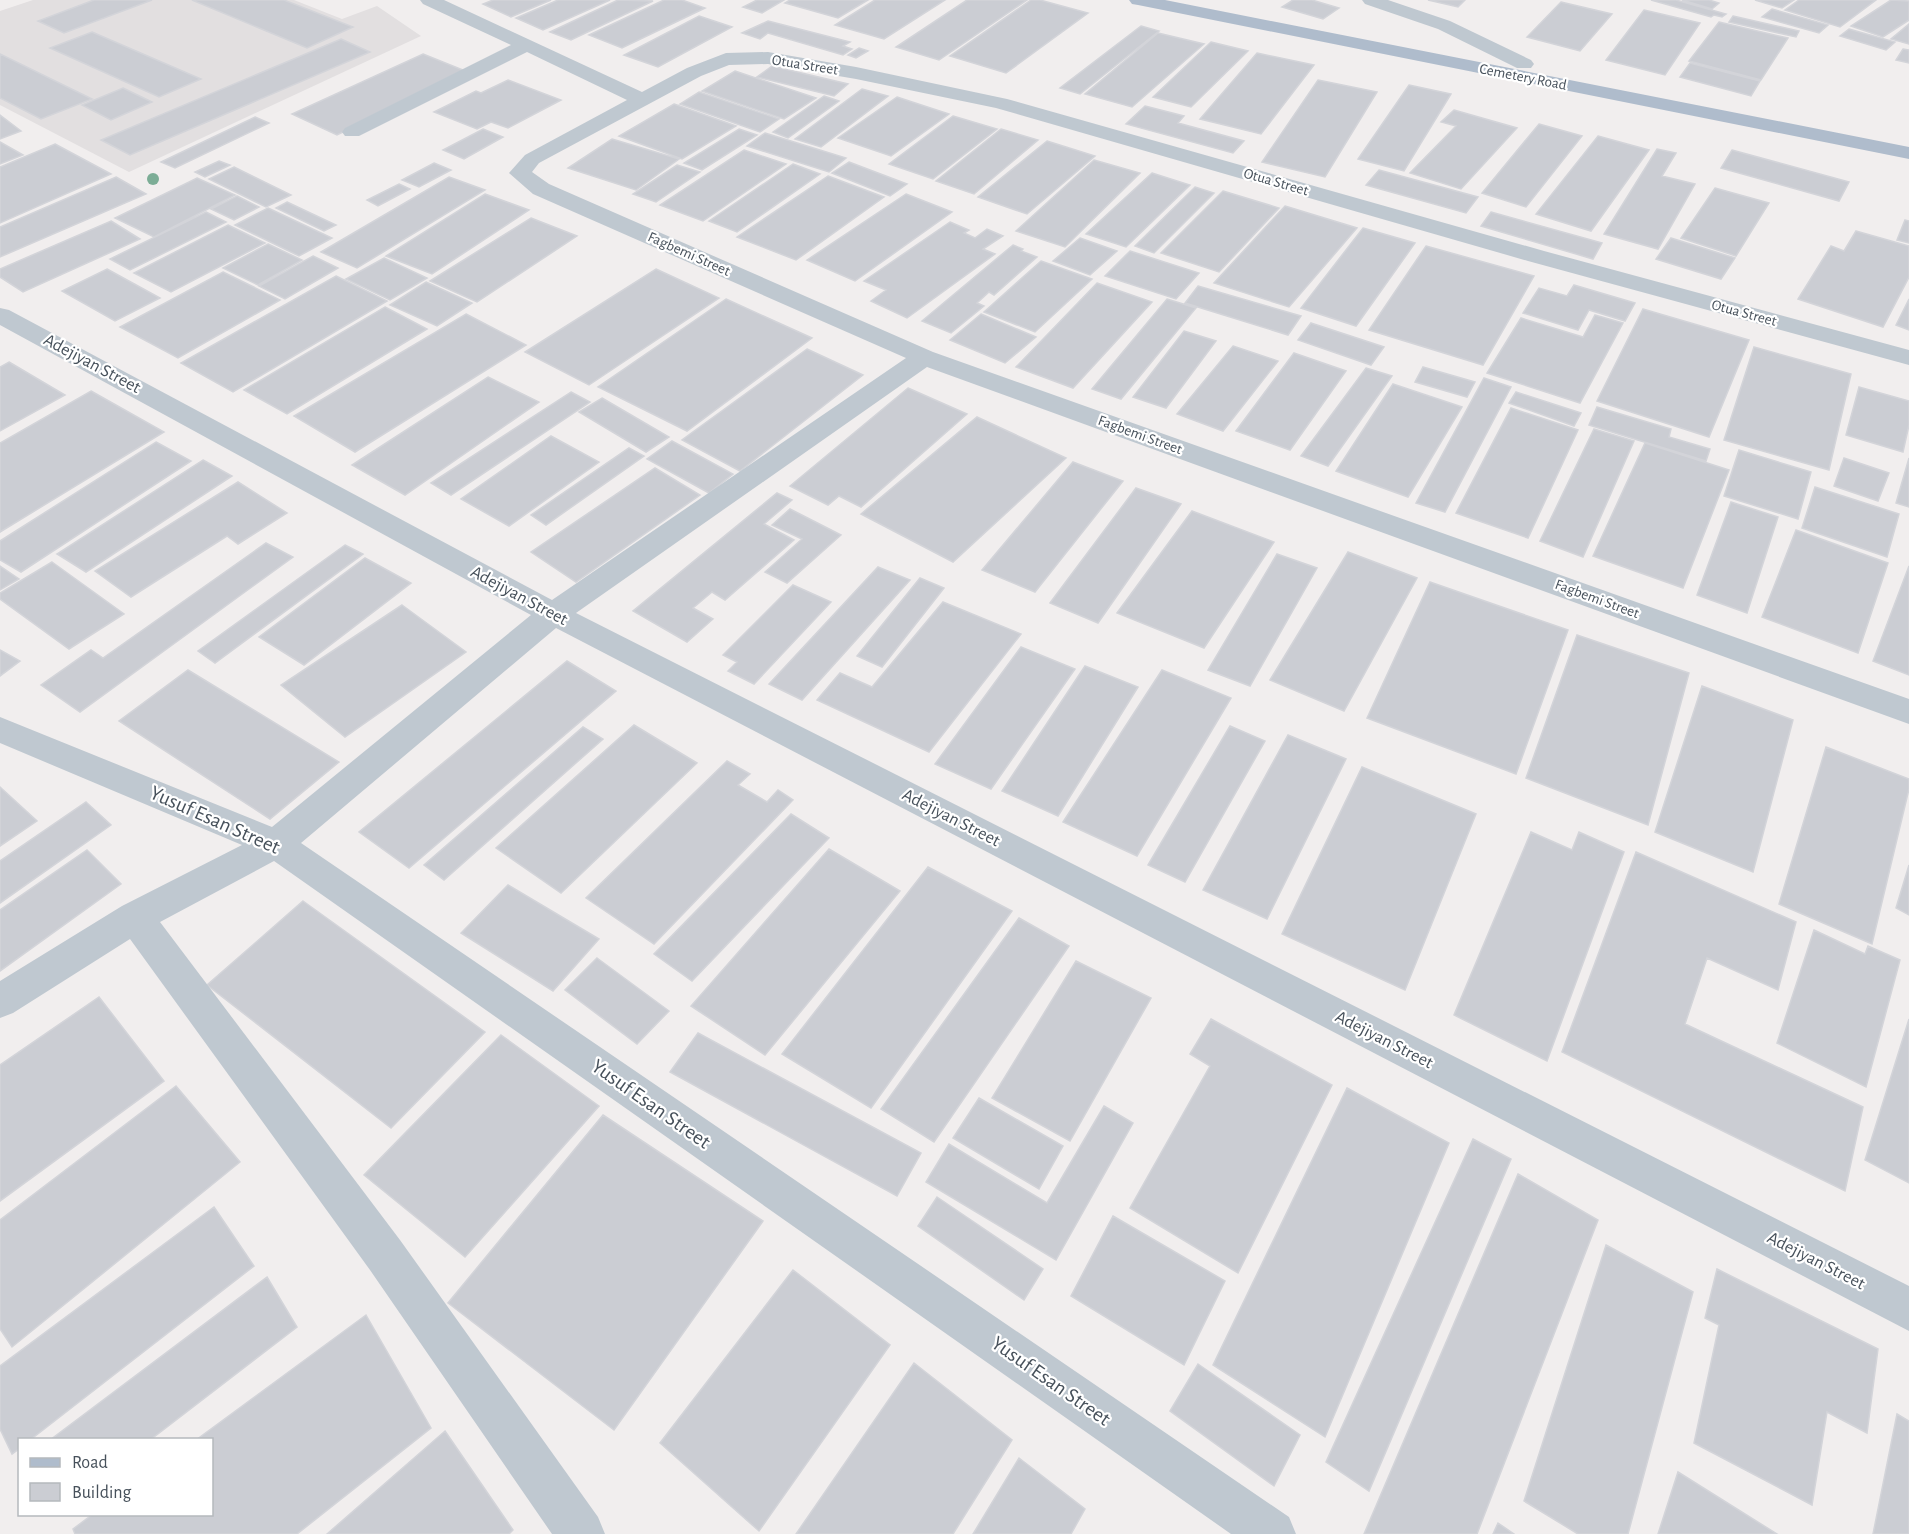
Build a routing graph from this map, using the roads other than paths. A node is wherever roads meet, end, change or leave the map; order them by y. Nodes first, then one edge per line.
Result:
1 (429, 0) edge
2 (1138, 0) edge
3 (1183, 0) edge
4 (1371, 0) edge
5 (527, 45) junction
6 (1524, 64) junction
7 (644, 100) junction
8 (1770, 118) junction
9 (352, 132) dead end
10 (1909, 139) edge
11 (1909, 153) edge
12 (0, 315) edge
13 (924, 357) junction
14 (1909, 358) edge
15 (553, 614) junction
16 (1909, 712) edge
17 (0, 729) edge
18 (276, 844) junction
19 (135, 917) junction
20 (0, 1001) edge
21 (1909, 1309) edge
22 (581, 1534) edge
23 (1272, 1534) edge

1 - 5 street
2 - 8 main road, Cemetery Road
3 - 6 main road, Cemetery Road
4 - 6 street
5 - 7 street
5 - 9 street
6 - 8 main road, Cemetery Road
7 - 13 street, Fagbemi Street
7 - 14 street, Otua Street
8 - 10 main road, Cemetery Road
8 - 11 main road, Cemetery Road
12 - 15 street, Adejiyan Street
13 - 15 street
13 - 16 street, Fagbemi Street
15 - 18 street
15 - 21 street, Adejiyan Street
17 - 18 street, Yusuf Esan Street
18 - 19 street
18 - 23 street, Yusuf Esan Street
19 - 20 street
19 - 22 street

